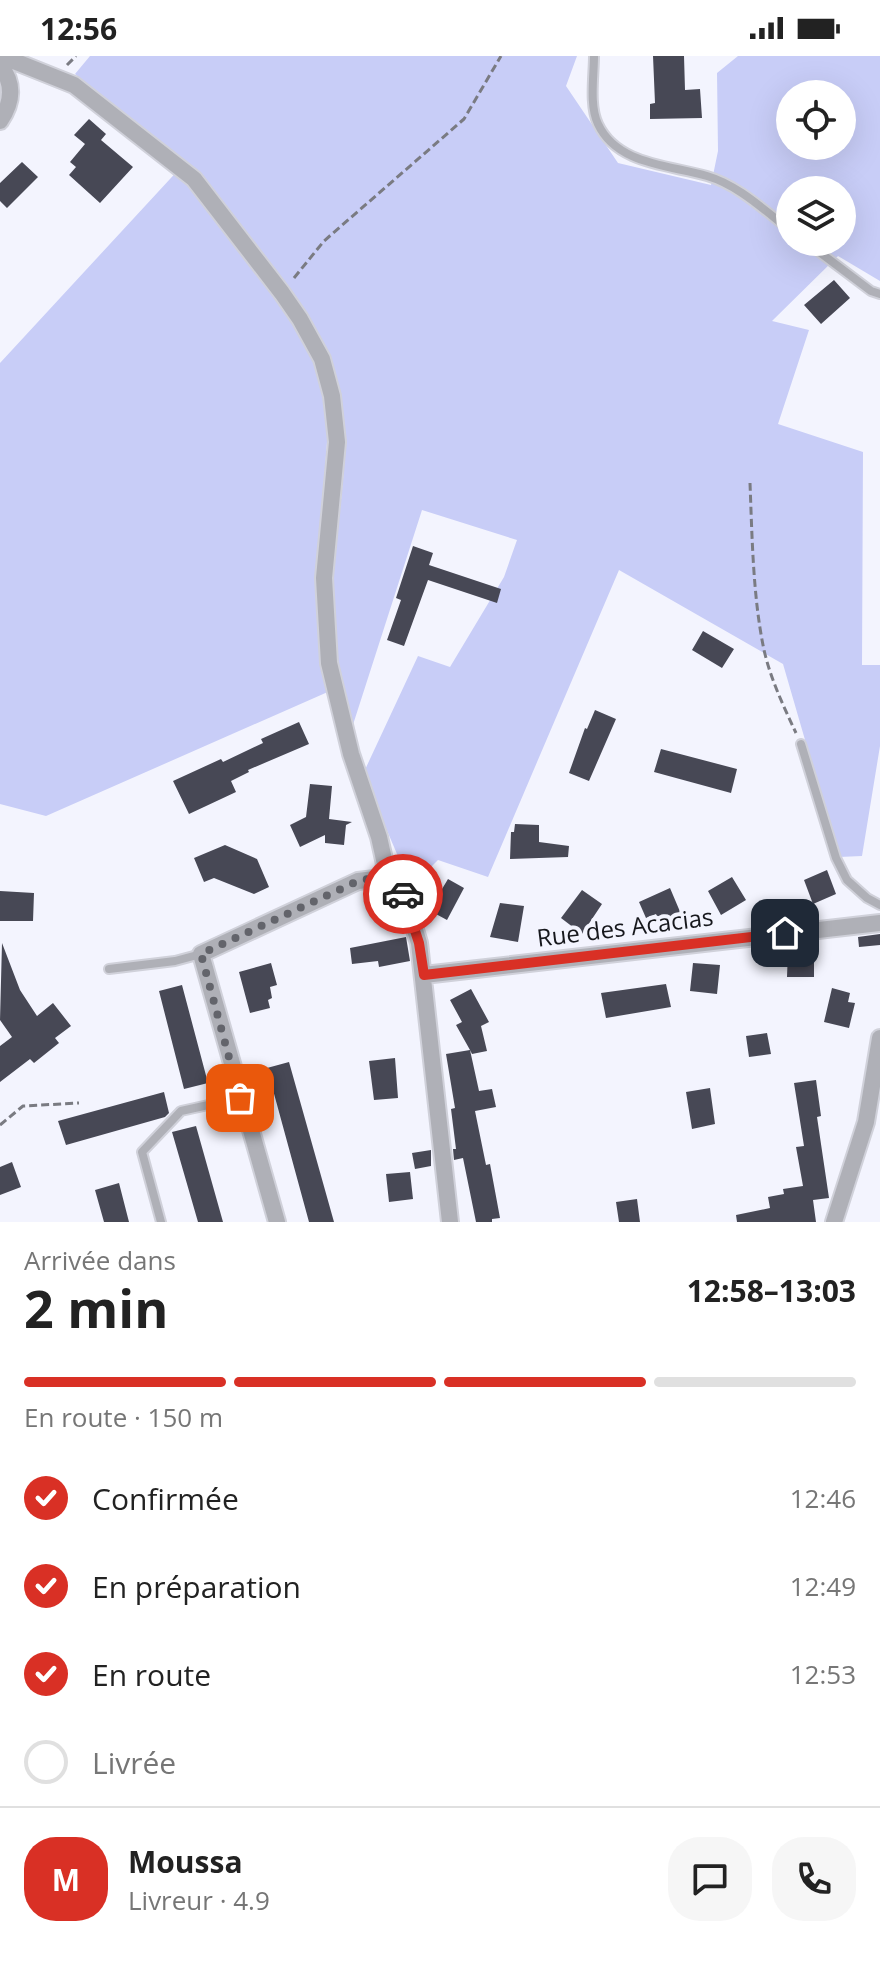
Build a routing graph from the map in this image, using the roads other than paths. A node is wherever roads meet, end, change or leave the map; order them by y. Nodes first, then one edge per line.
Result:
1 (594, 56) edge
2 (0, 62) edge
3 (0, 121) edge
4 (776, 219) edge
5 (825, 256) edge
6 (880, 294) edge
7 (801, 744) road end
8 (383, 878) junction
9 (880, 905) edge
10 (880, 923) edge
11 (201, 954) junction
12 (109, 969) dead end
13 (424, 975) junction
14 (880, 1038) edge
15 (240, 1098) junction
16 (873, 1122) edge
17 (161, 1222) edge
18 (277, 1222) edge
19 (450, 1222) edge
20 (834, 1222) edge

1 - 4 lane
2 - 3 street
2 - 8 street
5 - 6 lane
7 - 9 lane
8 - 11 street
8 - 13 street
10 - 13 street, Rue des Acacias
11 - 12 lane
11 - 15 street
13 - 19 street
14 - 16 street
15 - 17 lane
15 - 18 street
16 - 20 street

